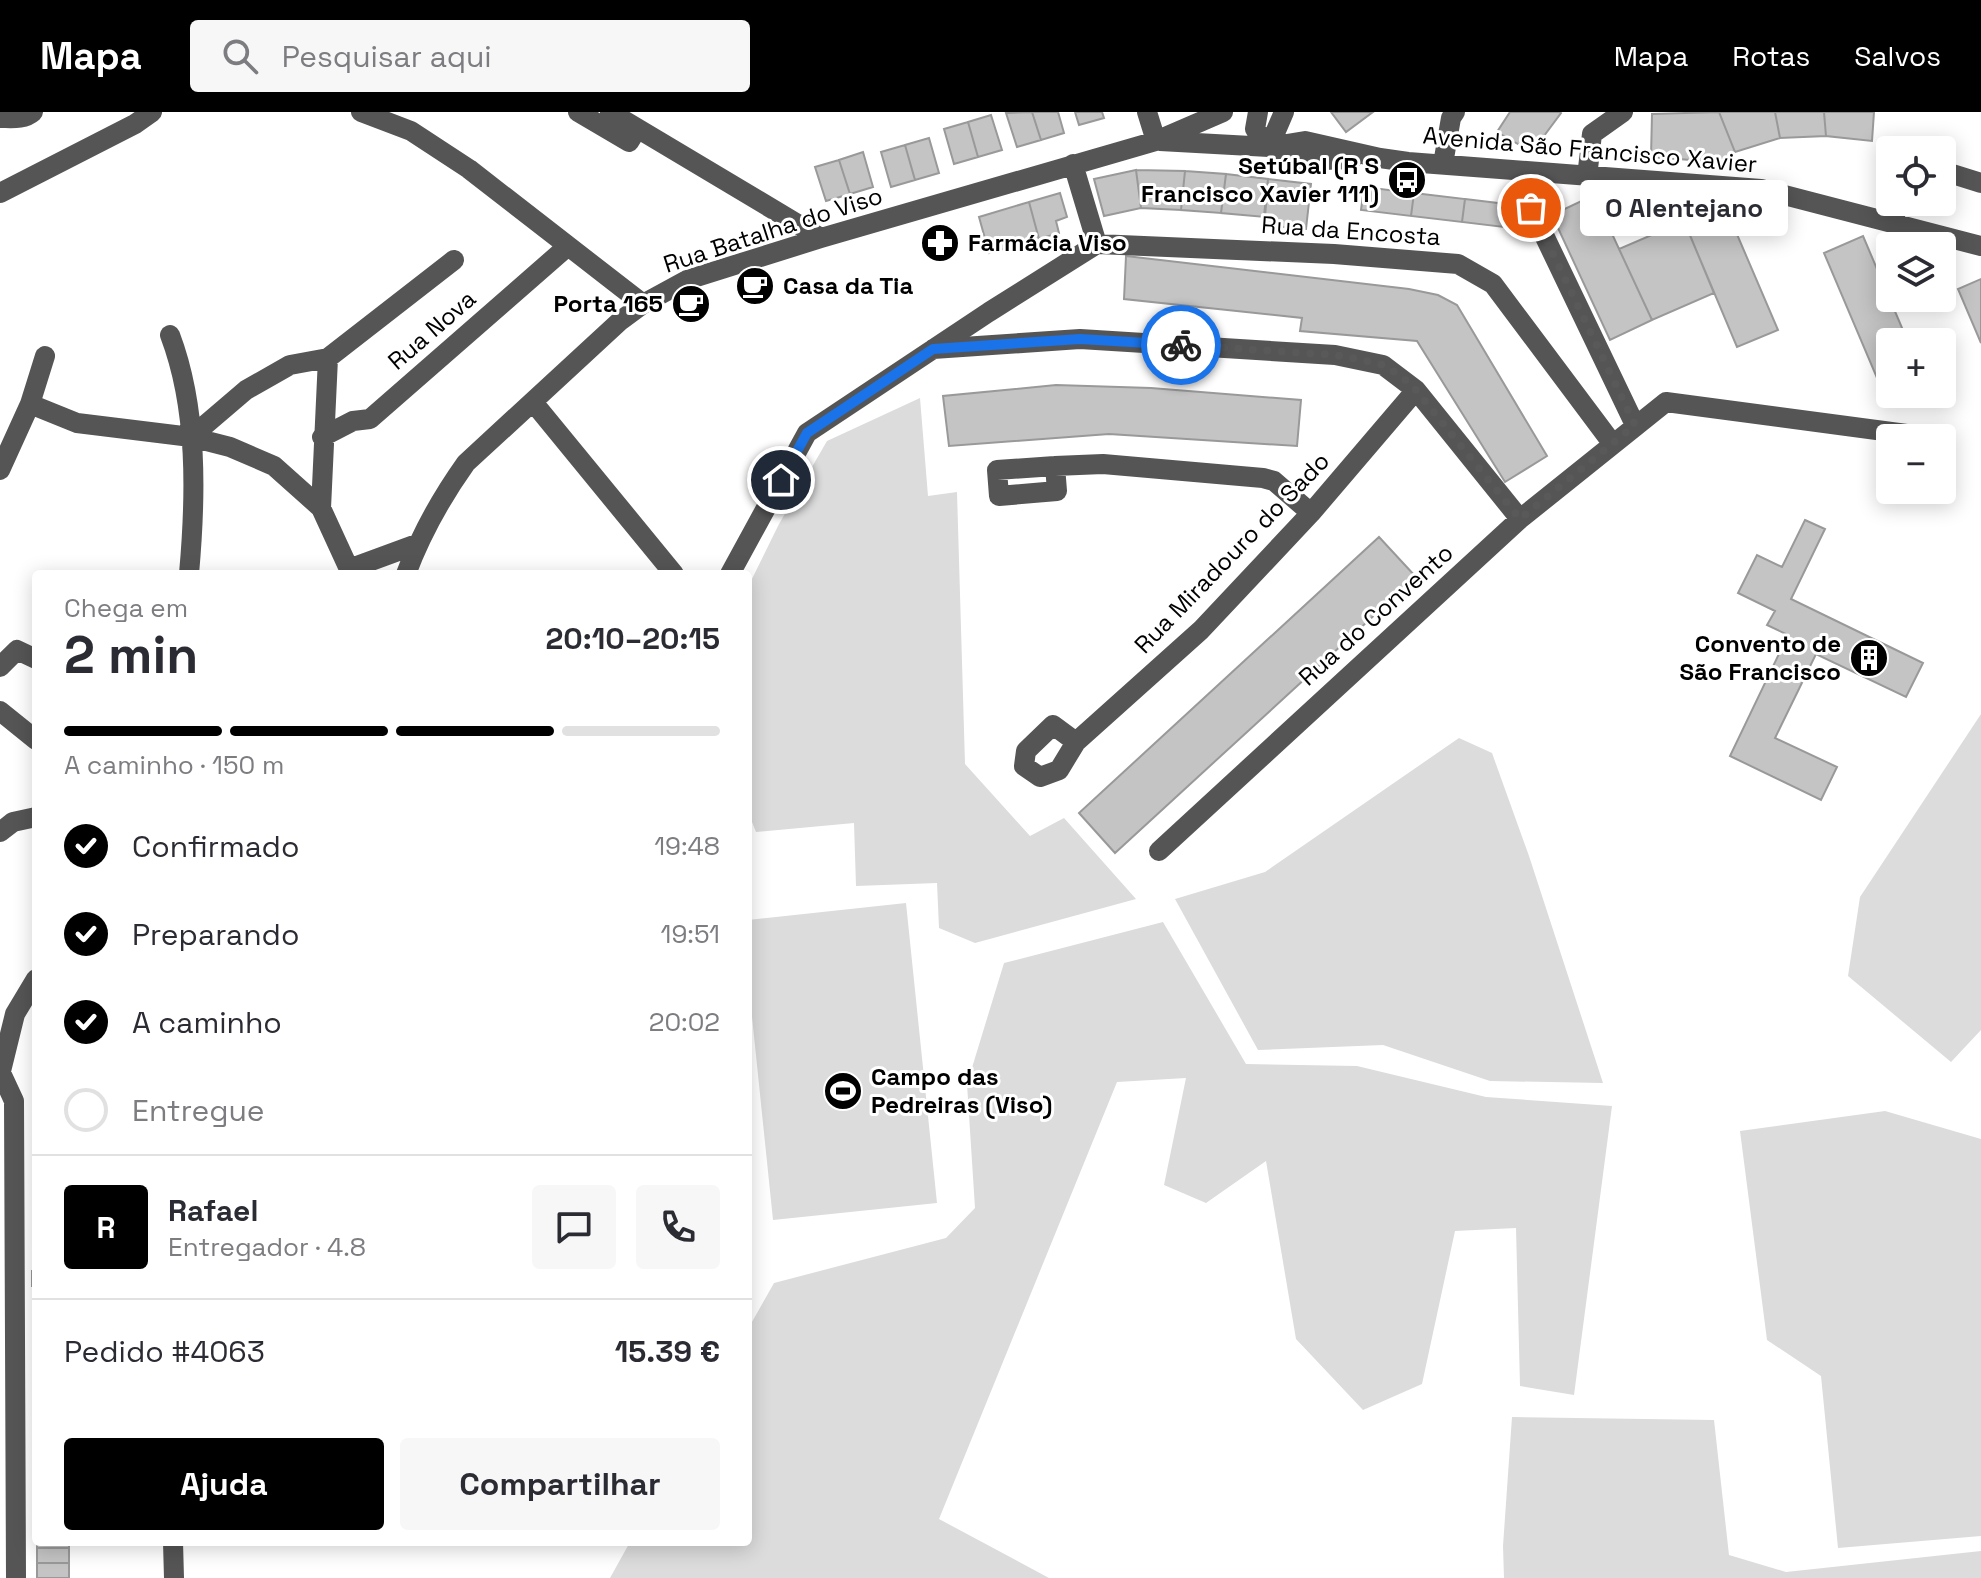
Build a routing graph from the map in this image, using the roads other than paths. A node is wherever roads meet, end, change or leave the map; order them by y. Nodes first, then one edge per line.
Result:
1 (33, 112) edge
2 (152, 112) edge
3 (361, 112) edge
4 (578, 112) edge
5 (610, 112) edge
6 (1147, 112) edge
7 (1223, 112) edge
8 (1258, 112) edge
9 (1284, 112) edge
10 (1455, 112) edge
11 (1623, 112) edge
12 (0, 118) edge
13 (637, 129) junction
14 (1156, 141) junction
15 (1269, 147) junction
16 (1073, 164) junction
17 (1443, 164) junction
18 (1531, 173) junction
19 (1956, 175) edge
20 (1587, 177) junction
21 (1981, 183) edge
22 (0, 193) edge
23 (1894, 216) edge
24 (1891, 223) junction
25 (821, 238) junction
26 (1097, 244) junction
27 (568, 246) junction
28 (1981, 246) edge
29 (454, 260) dead end
30 (643, 304) junction
31 (170, 335) dead end
32 (933, 349) junction
33 (45, 356) dead end
34 (328, 358) junction
35 (1416, 390) junction
36 (533, 402) junction
37 (30, 404) junction
38 (1635, 425) junction
39 (1876, 430) edge
40 (191, 437) junction
41 (322, 437) junction
42 (1612, 443) junction
43 (1055, 466) dead end
44 (0, 470) edge
45 (321, 508) junction
46 (1311, 513) junction
47 (1520, 519) junction
48 (417, 544) junction
49 (189, 570) edge
50 (349, 570) edge
51 (355, 570) edge
52 (407, 570) edge
53 (671, 570) edge
54 (732, 570) edge
55 (32, 657) edge
56 (0, 667) edge
57 (0, 711) edge
58 (32, 737) edge
59 (1076, 742) dead end
60 (32, 818) edge
61 (0, 832) edge
62 (1159, 851) dead end
63 (32, 986) edge
64 (1, 1074) edge
65 (26, 1299) edge
66 (173, 1546) edge
67 (16, 1578) edge
68 (174, 1578) edge

1 - 12 street
2 - 22 street
3 - 27 street
4 - 13 street
5 - 13 street
6 - 14 street
7 - 14 street, Rua Batalha do Viso
8 - 15 street
9 - 15 street
10 - 17 street
11 - 20 street
13 - 25 street
14 - 15 street, Avenida São Francisco Xavier
14 - 16 street, Rua Batalha do Viso
15 - 17 street, Avenida São Francisco Xavier
16 - 25 street, Rua Batalha do Viso
16 - 26 street
17 - 18 street, Avenida São Francisco Xavier
18 - 20 street, Avenida São Francisco Xavier
18 - 38 street
19 - 21 street
20 - 24 street, Avenida São Francisco Xavier
23 - 24 street
24 - 28 street, Avenida São Francisco Xavier
25 - 30 street, Rua Batalha do Viso
26 - 32 street
26 - 42 street, Rua da Encosta
27 - 30 street
27 - 41 street, Rua Nova
29 - 34 street
30 - 36 street, Rua Batalha do Viso
31 - 40 street
32 - 35 street
32 - 54 street
33 - 37 street
34 - 40 street
34 - 41 street
35 - 46 street, Rua Miradouro do Sado
35 - 47 street
36 - 48 street, Rua Batalha do Viso
36 - 53 street
37 - 40 street
37 - 44 street
38 - 39 street, Rua do Convento
38 - 42 street, Rua do Convento
40 - 45 street
40 - 49 street
41 - 45 street
42 - 47 street, Rua do Convento
43 - 46 street
45 - 50 street
46 - 59 street, Rua Miradouro do Sado
47 - 62 street, Rua do Convento
48 - 51 street
48 - 52 street, Rua Batalha do Viso
55 - 56 street
57 - 58 street
60 - 61 street
63 - 64 street
64 - 65 street
65 - 67 street
66 - 68 street

